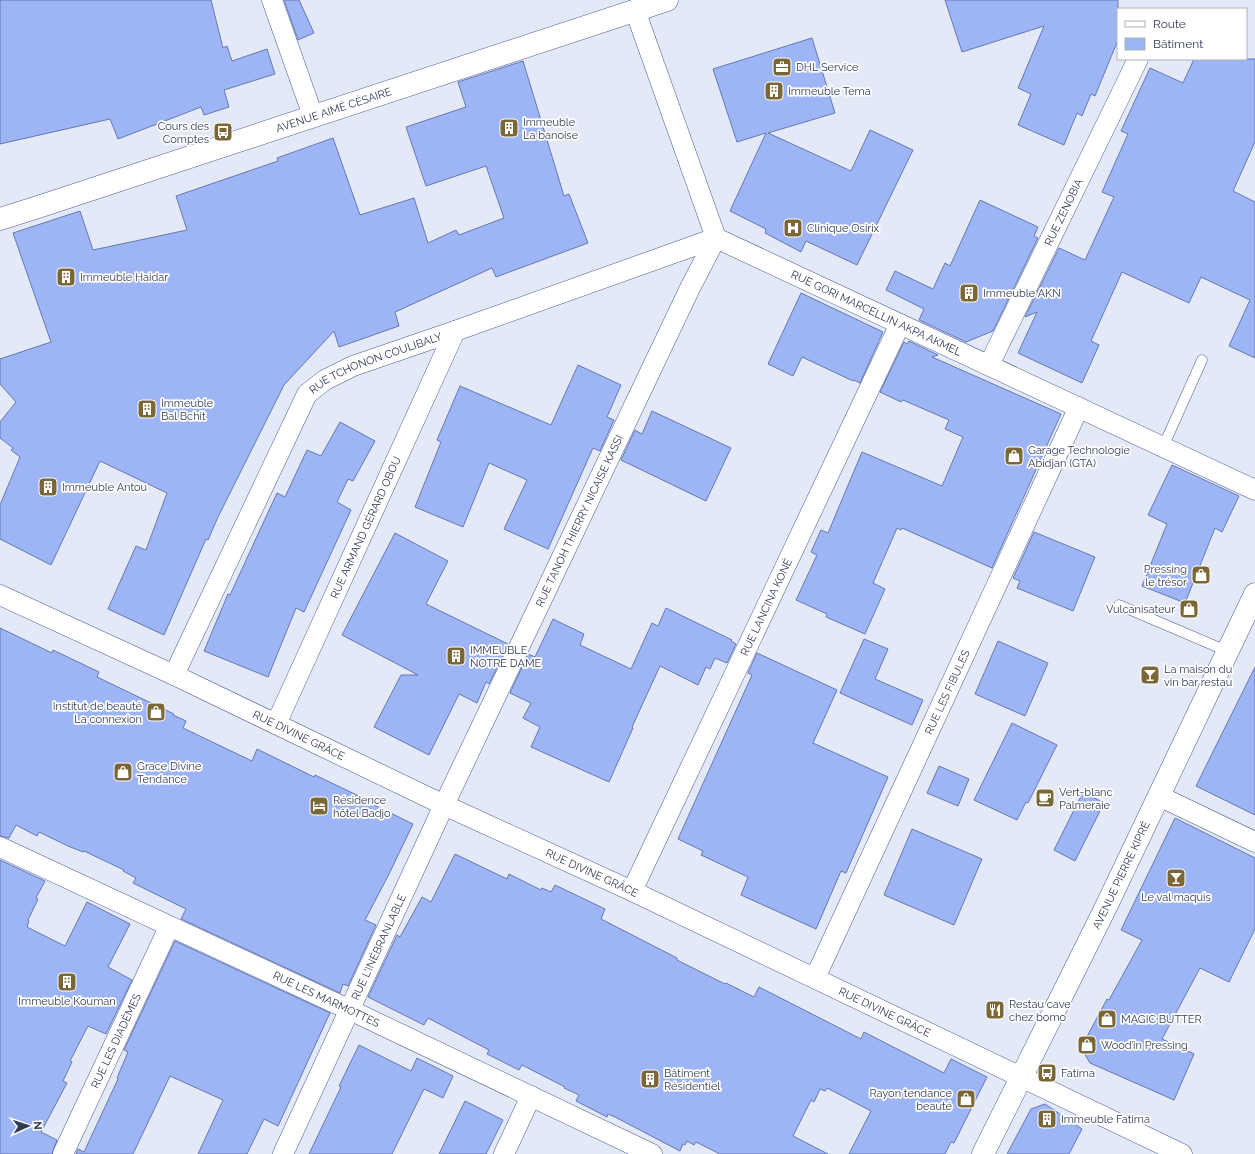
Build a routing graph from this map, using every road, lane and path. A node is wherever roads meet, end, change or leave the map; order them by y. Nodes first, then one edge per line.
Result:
1 (272, 0) edge
2 (667, 0) edge
3 (635, 10) junction
4 (1138, 60) edge
5 (313, 116) junction
6 (0, 219) edge
7 (716, 238) junction
8 (900, 324) junction
9 (455, 331) junction
10 (1202, 360) dead end
11 (989, 366) junction
12 (1080, 407) junction
13 (1164, 447) junction
14 (1255, 490) edge
15 (1255, 594) edge
16 (0, 595) edge
17 (1118, 605) dead end
18 (1227, 651) junction
19 (174, 675) junction
20 (276, 724) junction
21 (1159, 796) junction
22 (444, 805) junction
23 (1255, 842) edge
24 (0, 847) edge
25 (632, 891) junction
26 (169, 927) junction
27 (815, 978) junction
28 (350, 1010) junction
29 (1021, 1076) junction
30 (531, 1096) junction
31 (63, 1154) edge
32 (284, 1154) edge
33 (504, 1154) edge
34 (652, 1154) edge
35 (983, 1154) edge
36 (1182, 1154) edge

1 - 5 street
2 - 3 street, AVENUE AIMÉ CÉSAIRE
3 - 5 street, AVENUE AIMÉ CÉSAIRE
3 - 7 street
4 - 11 street, RUE ZENOBIA
5 - 6 street, AVENUE AIMÉ CÉSAIRE
7 - 8 street, RUE GORI MARCELLIN AKPA AKMEL
7 - 9 street, RUE TCHONON COULIBALY
7 - 22 street, RUE TANOH THIERRY NICAISE KASSI
8 - 11 street, RUE GORI MARCELLIN AKPA AKMEL
8 - 25 street, RUE LANCINA KONÉ
9 - 19 street, RUE TCHONON COULIBALY
9 - 20 street, RUE ARMAND GÉRARD OBOU
10 - 13 lane
11 - 12 street, RUE GORI MARCELLIN AKPA AKMEL
12 - 13 street, RUE GORI MARCELLIN AKPA AKMEL
12 - 27 street, RUE LES FIBULES
13 - 14 street, RUE GORI MARCELLIN AKPA AKMEL
15 - 18 street, AVENUE PIERRE KIPRÉ
16 - 19 street, RUE DIVINE GRÂCE
17 - 18 lane
18 - 21 street, AVENUE PIERRE KIPRÉ
19 - 20 street, RUE DIVINE GRÂCE
20 - 22 street, RUE DIVINE GRÂCE
21 - 23 street
21 - 29 street, AVENUE PIERRE KIPRÉ
22 - 25 street, RUE DIVINE GRÂCE
22 - 28 street, RUE L'INÉBRANLABLE
24 - 26 street, RUE LES MARMOTTES
25 - 27 street, RUE DIVINE GRÂCE
26 - 28 street, RUE LES MARMOTTES
26 - 31 street, RUE LES DIADÈMES
27 - 29 street, RUE DIVINE GRÂCE
28 - 30 street, RUE LES MARMOTTES
28 - 32 street, RUE L'INÉBRANLABLE
29 - 35 street, AVENUE PIERRE KIPRÉ
29 - 36 street, RUE DIVINE GRÂCE
30 - 33 street
30 - 34 street, RUE LES MARMOTTES

